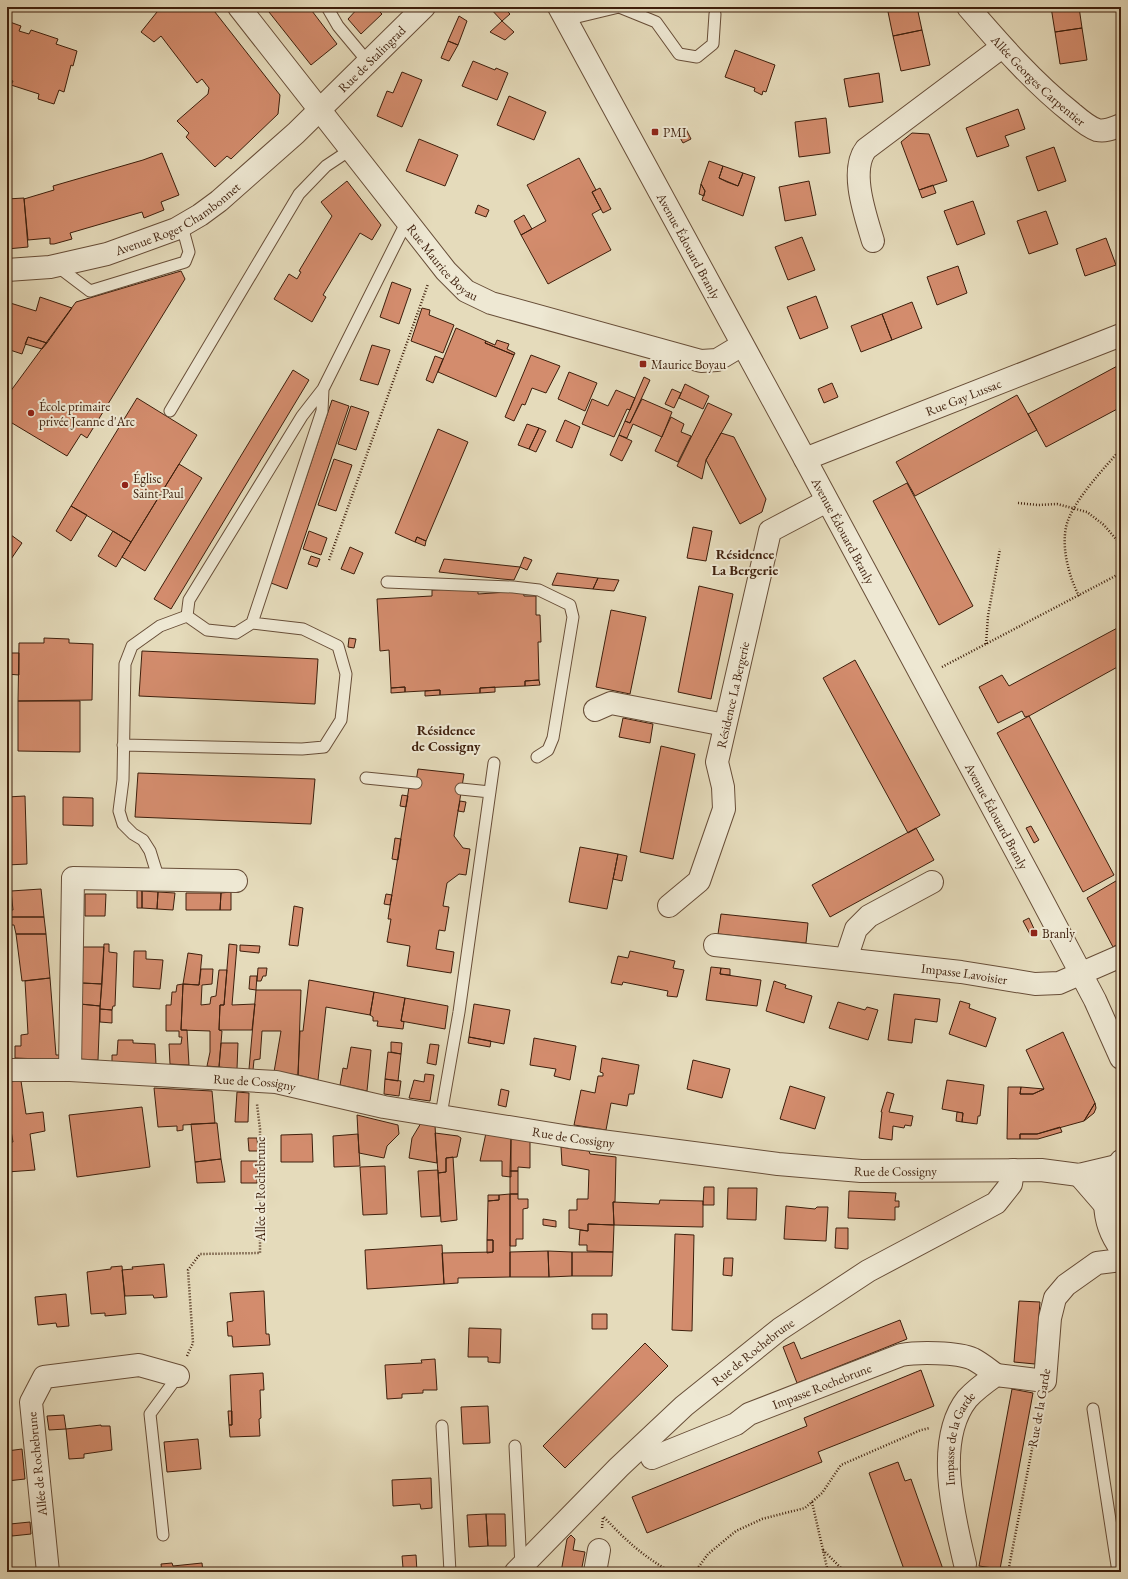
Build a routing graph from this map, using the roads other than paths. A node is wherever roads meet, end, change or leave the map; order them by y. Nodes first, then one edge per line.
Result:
1 (239, 7) edge
2 (327, 7) edge
3 (424, 7) edge
4 (968, 7) edge
5 (562, 14) edge
6 (715, 14) dead end
7 (1002, 46) junction
8 (368, 62) junction
9 (320, 110) junction
10 (1121, 125) edge
11 (350, 150) junction
12 (407, 222) junction
13 (182, 226) junction
14 (873, 241) dead end
15 (57, 266) junction
16 (7, 270) edge
17 (1121, 335) edge
18 (742, 345) junction
19 (324, 389) junction
20 (170, 411) dead end
21 (805, 459) junction
22 (827, 500) junction
23 (387, 582) dead end
24 (186, 616) junction
25 (252, 623) junction
26 (595, 710) dead end
27 (725, 725) junction
28 (123, 745) junction
29 (537, 757) dead end
30 (494, 763) dead end
31 (366, 778) dead end
32 (416, 783) dead end
33 (461, 789) dead end
34 (490, 792) junction
35 (159, 880) junction
36 (236, 881) dead end
37 (932, 882) dead end
38 (669, 906) dead end
39 (715, 945) dead end
40 (1121, 956) edge
41 (846, 960) junction
42 (1081, 974) junction
43 (1121, 1058) edge
44 (7, 1070) edge
45 (70, 1070) junction
46 (441, 1115) junction
47 (1119, 1164) edge
48 (1013, 1170) junction
49 (1079, 1175) junction
50 (1104, 1205) junction
51 (1109, 1229) junction
52 (1121, 1249) edge
53 (1121, 1260) edge
54 (1097, 1263) junction
55 (996, 1375) junction
56 (178, 1376) joint
57 (1093, 1409) dead end
58 (442, 1426) dead end
59 (515, 1446) dead end
60 (652, 1458) dead end
61 (163, 1535) dead end
62 (599, 1550) dead end
63 (965, 1564) dead end
64 (518, 1570) edge
65 (48, 1572) edge
66 (450, 1572) edge
67 (595, 1572) edge
68 (1118, 1572) edge

1 - 9 street, Rue Maurice Boyau
2 - 8 lane
3 - 8 street, Rue de Stalingrad
4 - 7 street, Allée Georges Carpentier
5 - 6 lane
5 - 18 street, Avenue Édouard Branly
7 - 10 street, Allée Georges Carpentier
7 - 14 street
8 - 9 street, Rue de Stalingrad
9 - 11 street, Rue Maurice Boyau
9 - 13 street, Avenue Roger Chambonnet
11 - 12 street, Rue Maurice Boyau
11 - 20 lane
12 - 18 street, Rue Maurice Boyau
12 - 19 lane
13 - 15 street, Avenue Roger Chambonnet
13 - 15 lane
15 - 16 street, Avenue Roger Chambonnet
17 - 21 street, Rue Gay Lussac
18 - 21 street, Avenue Édouard Branly
19 - 24 lane
19 - 25 lane
21 - 22 street, Avenue Édouard Branly
22 - 27 street, Résidence La Bergerie
22 - 42 street, Avenue Édouard Branly
23 - 29 lane
24 - 25 lane
24 - 28 lane
25 - 28 lane
26 - 27 street
27 - 38 street, Résidence La Bergerie
28 - 35 lane
30 - 34 lane
31 - 32 lane
33 - 34 lane
34 - 46 lane
35 - 36 street
35 - 45 street
37 - 41 street
39 - 41 street, Impasse Lavoisier
40 - 42 street, Impasse Lavoisier
41 - 42 street, Impasse Lavoisier
42 - 43 street, Avenue Édouard Branly
44 - 45 street, Rue de Cossigny
45 - 46 street, Rue de Cossigny
46 - 48 street, Rue de Cossigny
47 - 49 street, Rue de Cossigny
47 - 50 street
48 - 49 street, Rue de Cossigny
48 - 64 street, Rue de Rochebrune
49 - 50 street
50 - 51 street
51 - 52 street
51 - 54 street
53 - 54 street, Rue de la Garde
54 - 55 street, Rue de la Garde
55 - 60 street, Impasse Rochebrune
55 - 63 street, Impasse de la Garde
56 - 61 lane
56 - 65 street, Allée de Rochebrune
57 - 68 lane
58 - 66 lane
59 - 64 lane
62 - 67 street

